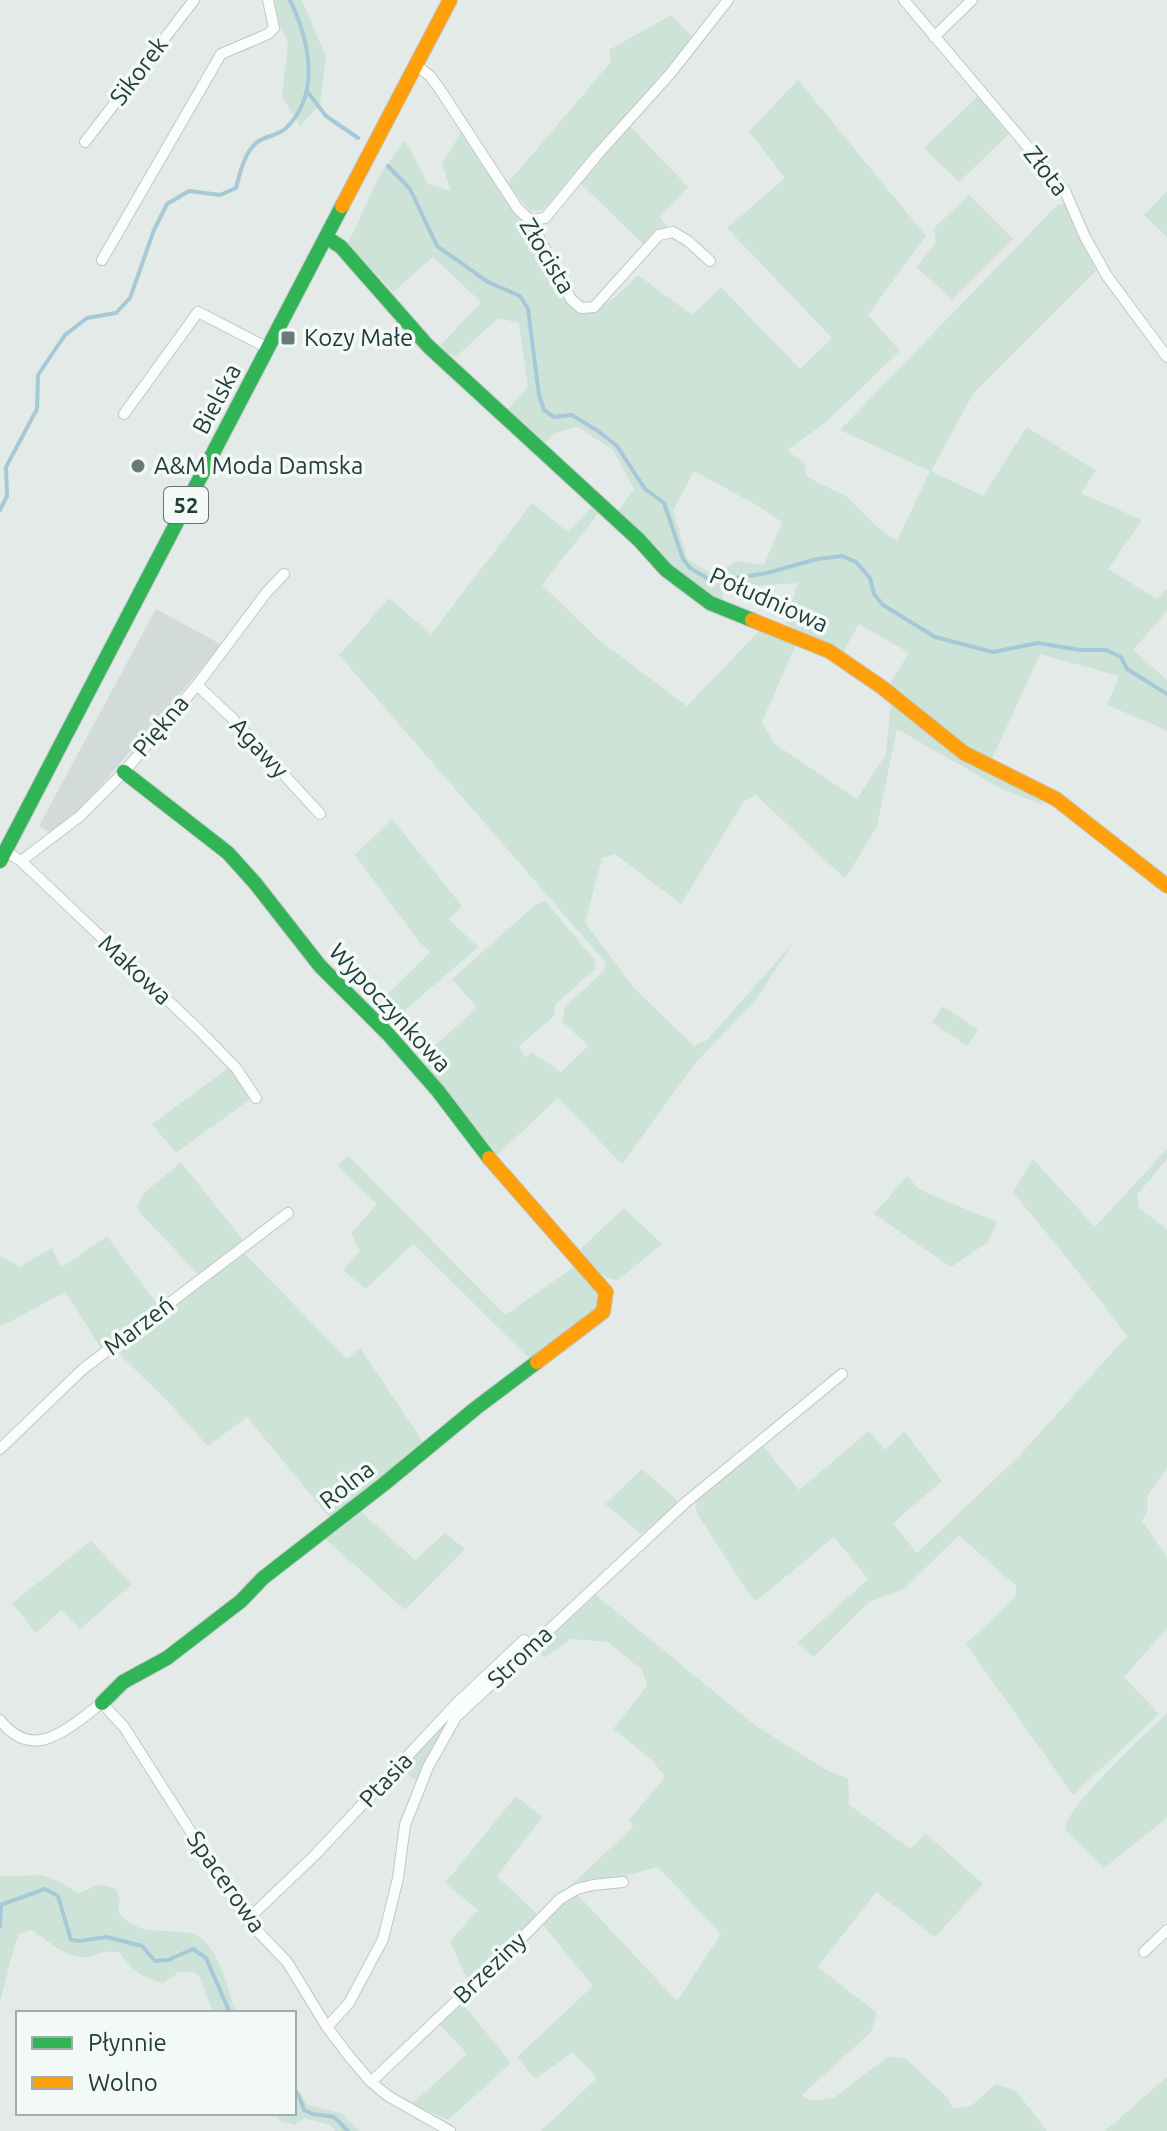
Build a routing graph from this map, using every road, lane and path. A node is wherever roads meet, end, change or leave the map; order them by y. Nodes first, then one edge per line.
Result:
1 (194, 0) edge
2 (268, 0) edge
3 (450, 0) edge
4 (728, 0) edge
5 (904, 0) edge
6 (972, 0) edge
7 (934, 37) junction
8 (416, 65) junction
9 (85, 142) dead end
10 (530, 220) junction
11 (326, 237) junction
12 (102, 260) dead end
13 (710, 261) dead end
14 (268, 348) junction
15 (1167, 357) edge
16 (124, 414) dead end
17 (284, 574) dead end
18 (197, 685) junction
19 (124, 772) junction
20 (320, 814) dead end
21 (3, 856) edge
22 (21, 861) junction
23 (1167, 886) edge
24 (256, 1098) dead end
25 (288, 1213) dead end
26 (606, 1292) joint
27 (842, 1374) dead end
28 (0, 1449) edge
29 (524, 1640) dead end
30 (102, 1703) junction
31 (0, 1720) edge
32 (623, 1882) dead end
33 (247, 1920) junction
34 (1167, 1930) edge
35 (1144, 1952) dead end
36 (327, 2027) junction
37 (371, 2082) junction
38 (450, 2131) edge

1 - 9 street, Sikorek
2 - 12 street
3 - 8 street, Bielska / 52
4 - 10 street
5 - 7 street, Złota
6 - 7 street
7 - 15 street, Złota
8 - 10 street, Złocista
8 - 11 street, Bielska / 52
10 - 13 street, Złocista
11 - 14 street, Bielska / 52
11 - 23 street, Południowa
14 - 16 street
14 - 21 street, Bielska / 52
17 - 18 street, Piękna
18 - 19 street, Piękna
18 - 20 street, Agawy
19 - 22 street, Piękna
19 - 26 street, Wypoczynkowa
21 - 22 street, Makowa
22 - 24 street, Makowa
25 - 28 street, Marzeń
26 - 30 street, Rolna
27 - 36 street, Stroma
29 - 33 street, Ptasia
30 - 31 street
30 - 33 street, Spacerowa
32 - 37 street, Brzeziny
33 - 36 street, Spacerowa
34 - 35 street
36 - 37 street, Spacerowa
37 - 38 street, Spacerowa

